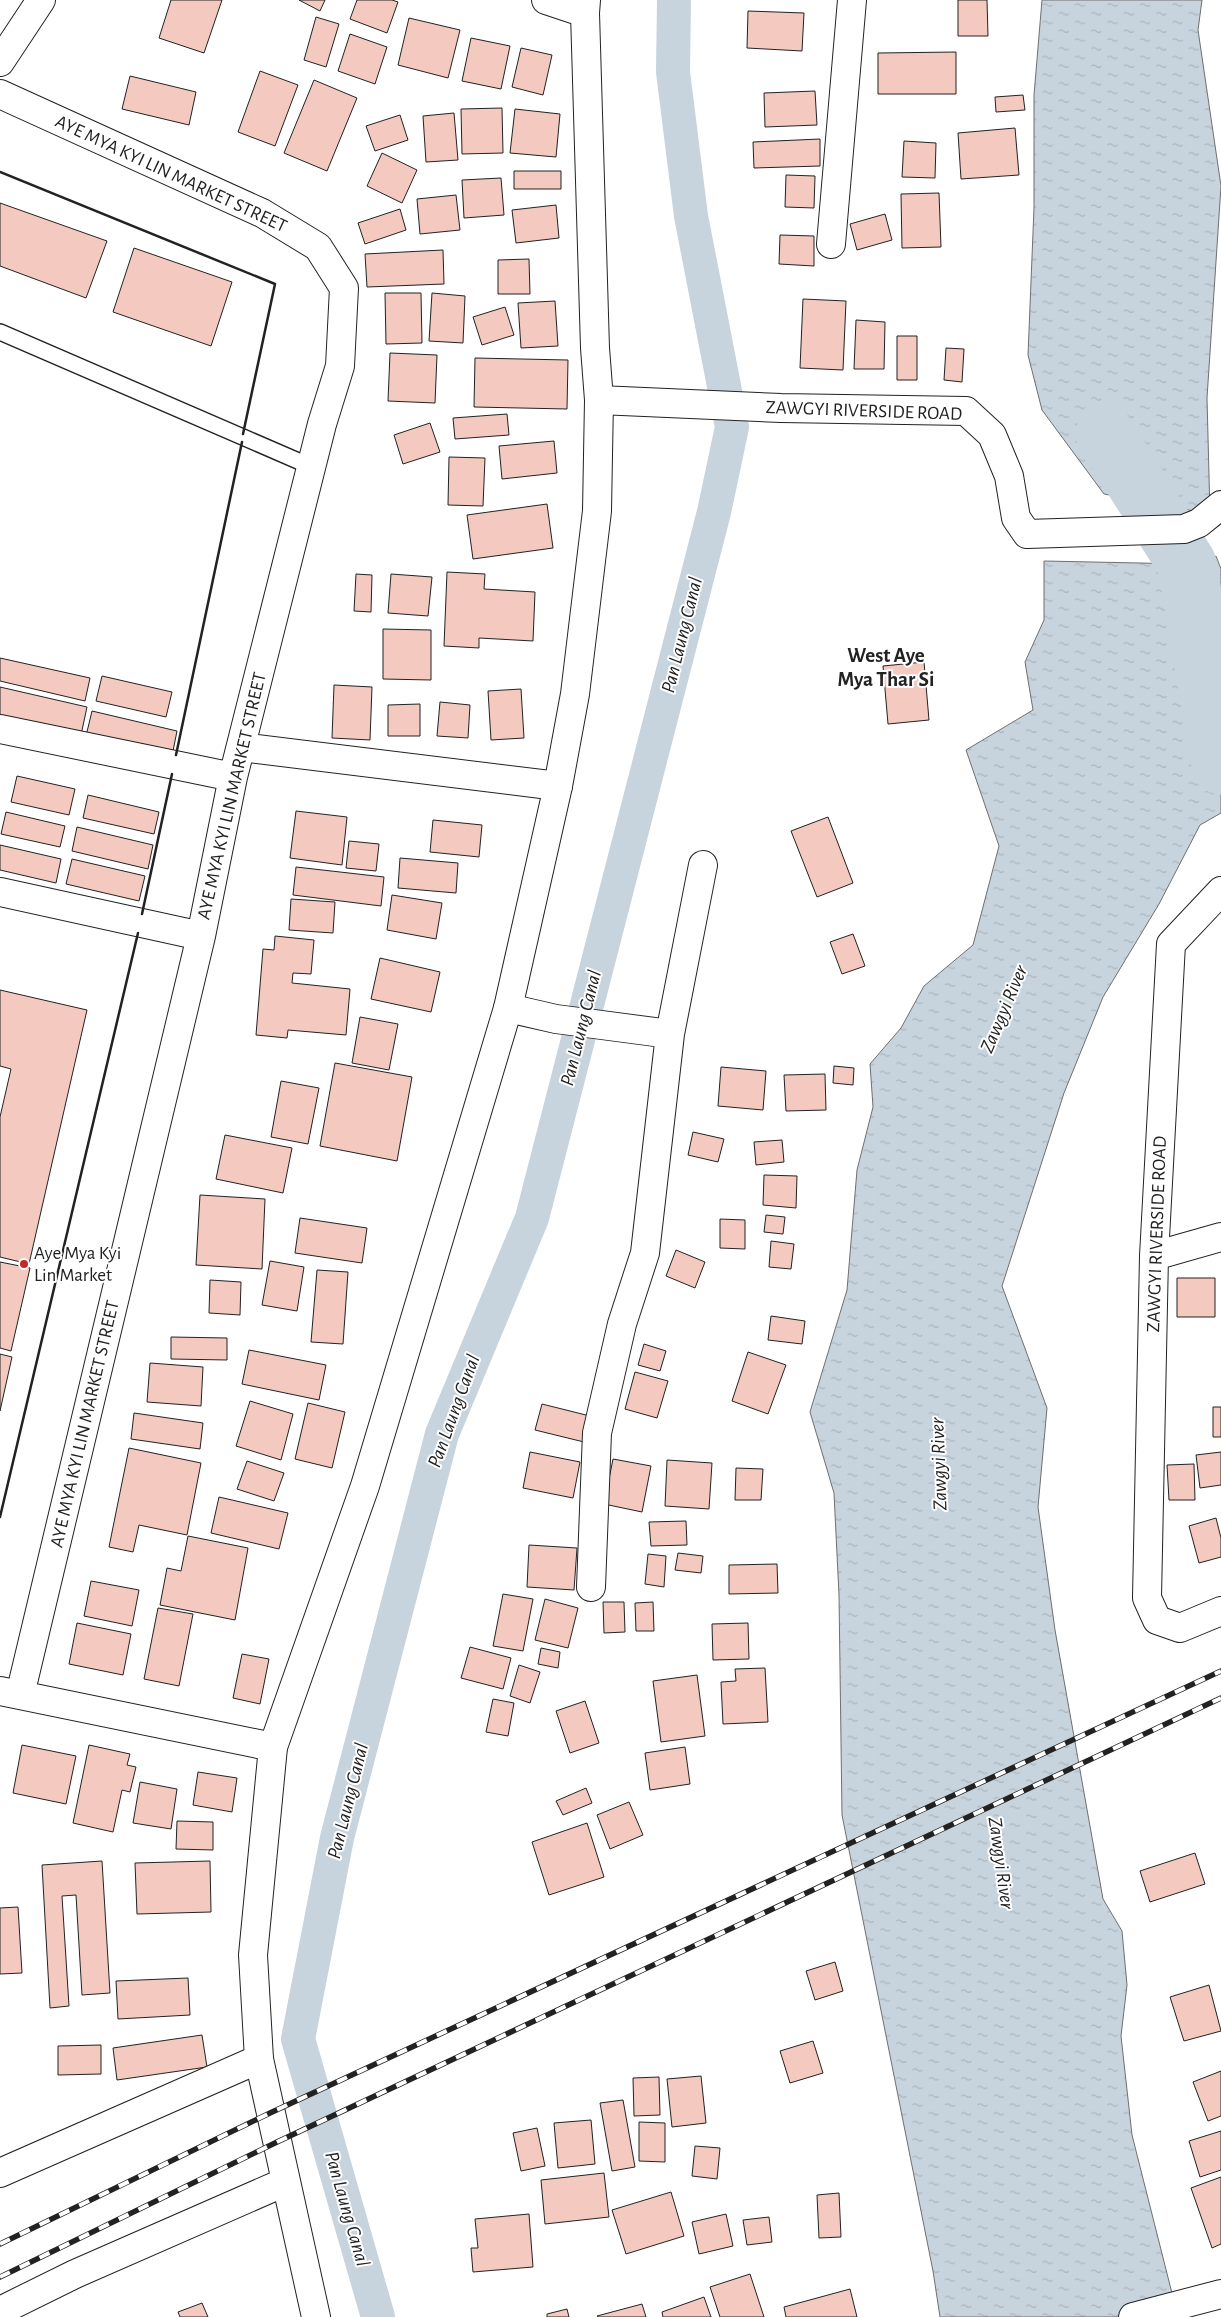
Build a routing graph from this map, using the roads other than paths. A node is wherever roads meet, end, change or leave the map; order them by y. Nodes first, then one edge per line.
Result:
1 (40, 0) edge
2 (546, 0) edge
3 (852, 0) edge
4 (586, 7) edge
5 (0, 62) edge
6 (0, 94) edge
7 (831, 244) dead end
8 (0, 332) edge
9 (600, 400) junction
10 (312, 467) junction
11 (1220, 501) edge
12 (0, 729) edge
13 (241, 747) junction
14 (234, 777) junction
15 (558, 786) junction
16 (703, 865) dead end
17 (1221, 891) edge
18 (0, 892) edge
19 (201, 936) junction
20 (508, 1008) junction
21 (670, 1034) junction
22 (1221, 1237) edge
23 (1154, 1256) junction
24 (591, 1587) dead end
25 (1221, 1611) edge
26 (10, 1693) edge
27 (273, 1747) junction
28 (259, 2059) junction
29 (0, 2173) edge
30 (285, 2182) junction
31 (1221, 2294) edge
32 (0, 2311) edge
33 (316, 2317) edge
34 (1133, 2317) edge

1 - 5 main road
2 - 4 main road
3 - 7 main road
4 - 9 main road
6 - 10 main road, AYE MYA KYI LIN MARKET STREET
8 - 10 lane
9 - 11 main road, ZAWGYI RIVERSIDE ROAD
9 - 15 main road
10 - 13 main road, AYE MYA KYI LIN MARKET STREET
12 - 14 main road
13 - 14 main road, AYE MYA KYI LIN MARKET STREET
13 - 15 main road
14 - 19 main road, AYE MYA KYI LIN MARKET STREET
15 - 20 main road
16 - 21 main road
17 - 23 main road, ZAWGYI RIVERSIDE ROAD
18 - 19 main road
19 - 26 main road, AYE MYA KYI LIN MARKET STREET
20 - 21 main road
20 - 27 main road
21 - 24 main road
22 - 23 main road
23 - 25 main road, ZAWGYI RIVERSIDE ROAD
26 - 27 main road
27 - 28 main road
28 - 29 main road
28 - 30 main road
30 - 32 main road
30 - 33 main road
31 - 34 main road

